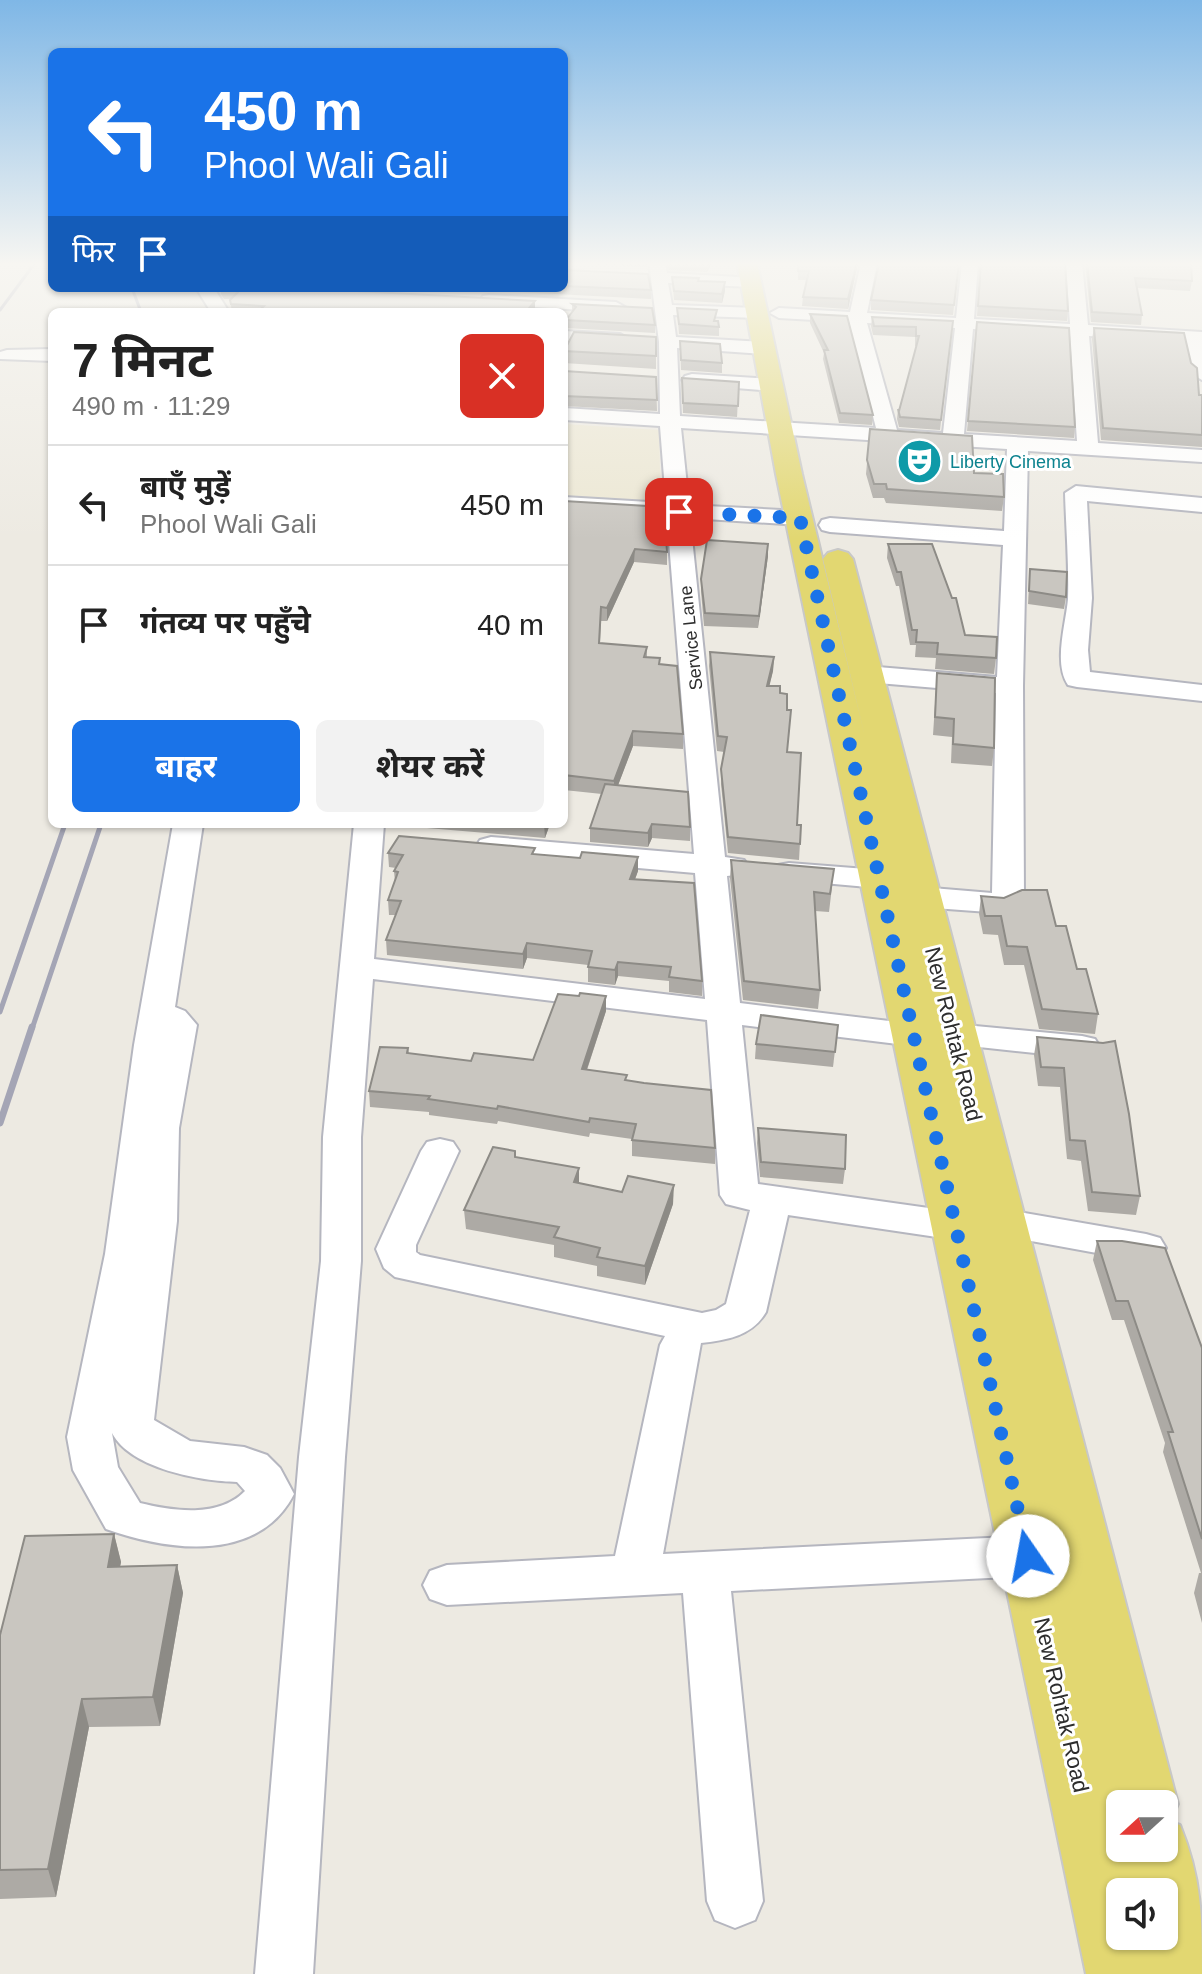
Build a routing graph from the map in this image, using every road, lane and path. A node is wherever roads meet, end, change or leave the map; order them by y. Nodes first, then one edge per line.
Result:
1 (47, 355) edge
2 (656, 355) edge
3 (777, 355) edge
4 (867, 355) edge
5 (963, 355) edge
6 (1081, 355) edge
7 (7, 356) dead end
8 (660, 378) junction
9 (790, 411) junction
10 (568, 414) edge
11 (670, 421) junction
12 (888, 435) junction
13 (953, 439) junction
14 (1018, 443) junction
15 (1088, 450) junction
16 (1202, 456) edge
17 (568, 504) edge
18 (1202, 505) edge
19 (679, 512) junction
20 (815, 522) junction
21 (1017, 539) junction
22 (866, 674) junction
23 (1010, 685) junction
24 (1202, 693) edge
25 (187, 828) edge
26 (378, 833) edge
27 (461, 844) edge
28 (712, 865) junction
29 (900, 888) junction
30 (355, 967) junction
31 (158, 1013) junction
32 (724, 1013) junction
33 (934, 1035) junction
34 (1100, 1048) edge
35 (440, 1151) dead end
36 (772, 1199) junction
37 (979, 1224) junction
38 (1162, 1251) edge
39 (681, 1345) dead end
40 (1028, 1556) junction
41 (705, 1572) junction
42 (635, 1576) junction
43 (447, 1585) dead end
44 (1141, 1790) edge
45 (1159, 1862) edge
46 (735, 1901) dead end
47 (284, 1974) edge
48 (1122, 1974) edge
49 (1187, 1974) edge

1 - 7 street
2 - 8 street, Service Lane
3 - 9 main road, New Rohtak Road
4 - 12 street
5 - 13 street
6 - 15 street
8 - 9 street
8 - 11 street, Service Lane
9 - 11 street
9 - 12 street
9 - 20 main road, New Rohtak Road
10 - 11 street
11 - 19 street, Service Lane
12 - 13 street
13 - 14 street
14 - 15 street
14 - 21 street
15 - 16 street
17 - 19 street
18 - 24 street
19 - 20 street
19 - 28 street, Service Lane
20 - 21 street
20 - 22 main road, New Rohtak Road
20 - 29 main road, New Rohtak Road
21 - 23 street
22 - 23 street
22 - 29 main road, New Rohtak Road
23 - 29 street
25 - 31 street
26 - 30 street
27 - 28 street
28 - 29 street
28 - 32 street, Service Lane
29 - 33 main road, New Rohtak Road
30 - 32 street
30 - 47 street
31 - 31 street
32 - 33 street
32 - 36 street, Service Lane
33 - 34 street
33 - 37 main road, New Rohtak Road
35 - 36 street
36 - 37 street
37 - 38 street
37 - 40 main road, New Rohtak Road
37 - 44 main road, New Rohtak Road
39 - 42 street
40 - 41 street
40 - 48 main road, New Rohtak Road
41 - 42 street
41 - 46 street
42 - 43 street
45 - 49 main road

